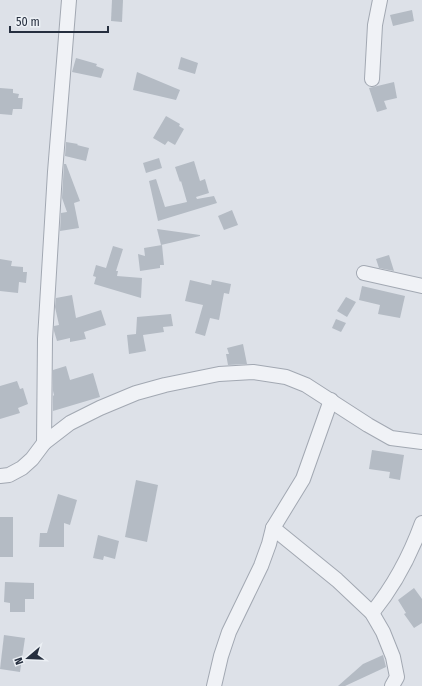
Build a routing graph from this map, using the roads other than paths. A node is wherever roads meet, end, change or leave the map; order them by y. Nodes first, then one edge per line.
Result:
1 (69, 0) edge
2 (380, 0) edge
3 (372, 79) dead end
4 (364, 273) dead end
5 (422, 286) edge
6 (331, 400) junction
7 (422, 442) edge
8 (44, 443) junction
9 (0, 476) edge
10 (273, 528) junction
11 (421, 530) edge
12 (372, 613) junction
13 (214, 686) edge
14 (392, 686) edge

1 - 8 street
2 - 3 street
4 - 5 street
6 - 7 street
6 - 8 street
6 - 10 street
8 - 9 street
10 - 12 street
10 - 13 street
11 - 12 street
12 - 14 street

